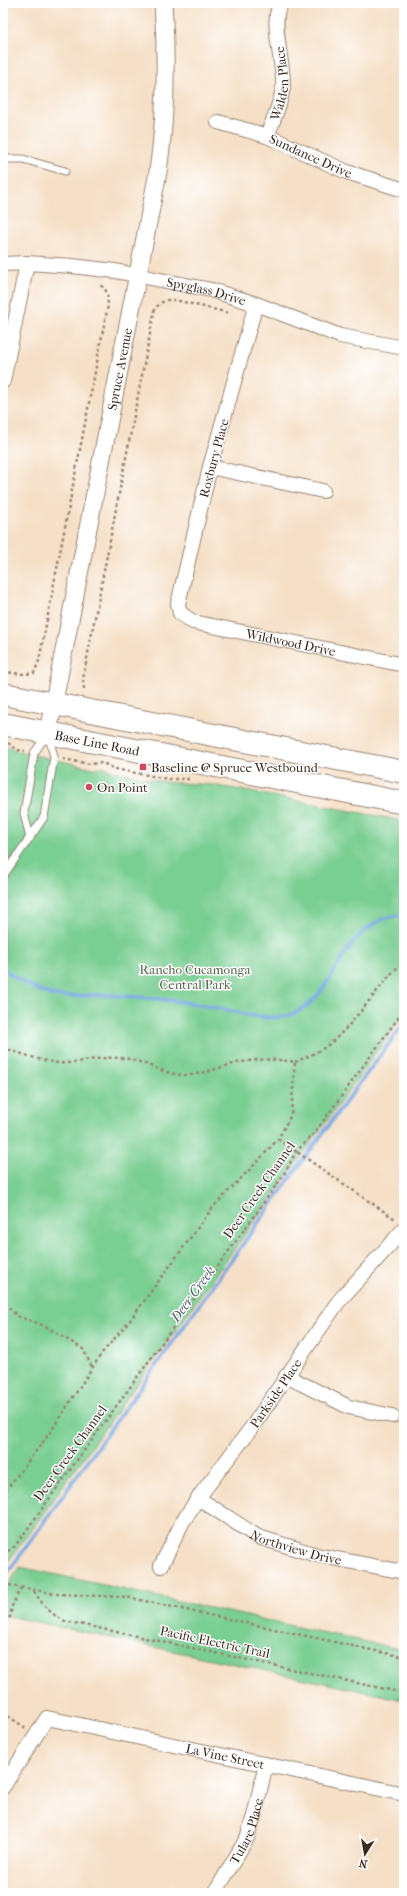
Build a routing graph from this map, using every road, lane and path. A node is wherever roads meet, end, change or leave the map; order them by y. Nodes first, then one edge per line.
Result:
1 (163, 3) edge
2 (280, 4) edge
3 (218, 122) dead end
4 (267, 136) junction
5 (3, 159) edge
6 (65, 171) dead end
7 (404, 190) edge
8 (27, 263) junction
9 (3, 264) edge
10 (137, 276) junction
11 (97, 282) dead end
12 (256, 304) junction
13 (229, 313) dead end
14 (404, 348) edge
15 (3, 381) edge
16 (210, 467) junction
17 (323, 490) dead end
18 (180, 613) joint
19 (404, 665) edge
20 (3, 672) edge
21 (84, 689) dead end
22 (3, 694) edge
23 (53, 704) junction
24 (4, 732) edge
25 (48, 732) junction
26 (18, 750) dead end
27 (404, 772) edge
28 (404, 803) edge
29 (30, 838) junction
30 (3, 876) edge
31 (404, 960) edge
32 (404, 1010) edge
33 (3, 1048) edge
34 (295, 1062) junction
35 (278, 1139) junction
36 (296, 1152) junction
37 (401, 1225) edge
38 (3, 1291) edge
39 (92, 1368) junction
40 (286, 1376) junction
41 (392, 1416) dead end
42 (3, 1494) edge
43 (198, 1498) junction
44 (3, 1555) edge
45 (161, 1566) dead end
46 (404, 1572) edge
47 (3, 1584) edge
48 (21, 1588) junction
49 (34, 1591) junction
50 (3, 1620) edge
51 (404, 1657) edge
52 (404, 1693) edge
53 (3, 1713) edge
54 (35, 1734) junction
55 (266, 1764) junction
56 (3, 1787) edge
57 (404, 1794) edge
58 (215, 1893) edge

1 - 10 street, Spruce Avenue
2 - 4 street, Walden Place
3 - 4 street, Sundance Drive
4 - 7 street, Sundance Drive
5 - 6 lane
8 - 9 street, Spyglass Drive
8 - 10 street, Spyglass Drive
8 - 15 street
10 - 12 street, Spyglass Drive
10 - 23 street, Spruce Avenue
11 - 20 path
12 - 14 street, Spyglass Drive
12 - 16 street, Roxbury Place
13 - 21 path
16 - 17 street
16 - 18 street, Roxbury Place
18 - 19 street, Wildwood Drive
22 - 23 main road
23 - 25 street, Spruce Avenue
23 - 27 main road
24 - 25 main road, Base Line Road
24 - 26 path
25 - 28 main road, Base Line Road
25 - 29 lane
25 - 29 lane
29 - 30 lane
31 - 34 path
32 - 36 path, Deer Creek Channel
33 - 34 path
34 - 35 path
35 - 36 path
35 - 39 path
36 - 37 path
36 - 44 path, Deer Creek Channel
37 - 40 street, Parkside Place
38 - 39 path
39 - 42 path
40 - 41 street
40 - 43 street, Parkside Place
43 - 45 street, Parkside Place
43 - 46 street, Northview Drive
47 - 48 path, Pacific Electric Trail
48 - 49 path, Pacific Electric Trail
48 - 50 path
49 - 51 path, Pacific Electric Trail
49 - 52 path, Pacific Electric Trail
53 - 54 path
54 - 55 street, La Vine Street
54 - 56 street
55 - 57 street, La Vine Street
55 - 58 street, Tulare Place

